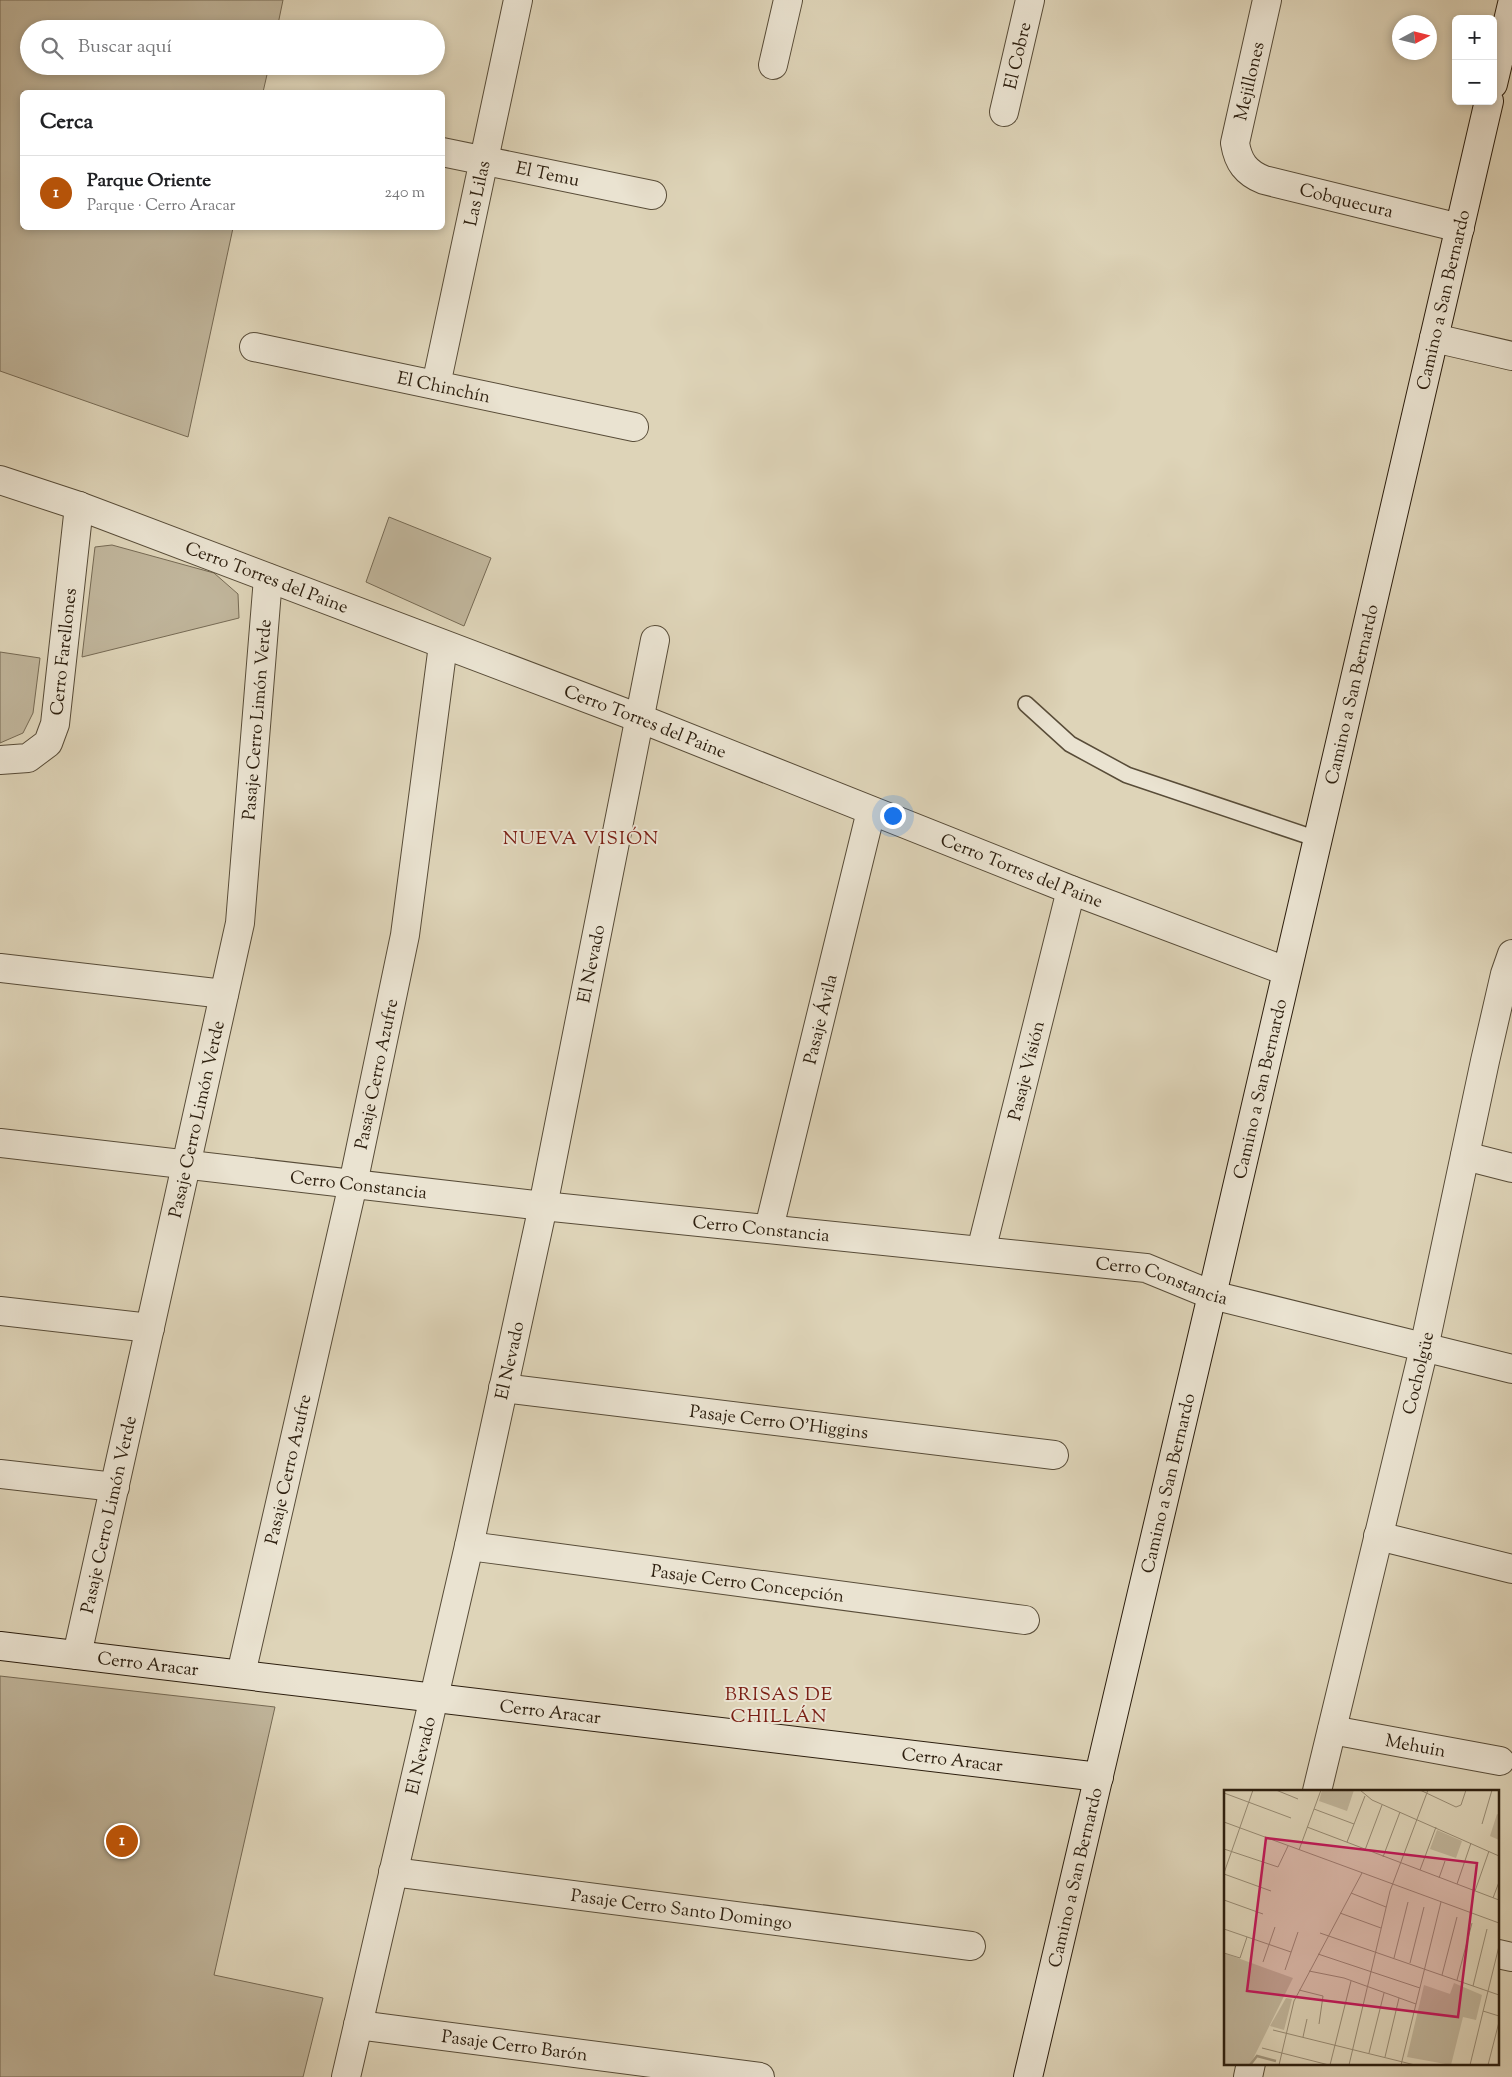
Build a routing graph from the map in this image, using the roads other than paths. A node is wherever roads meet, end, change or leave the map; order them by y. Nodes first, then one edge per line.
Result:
1 (518, 0) edge
2 (788, 0) edge
3 (1030, 0) edge
4 (1267, 0) edge
5 (1512, 4) edge
6 (773, 66) dead end
7 (1497, 67) edge
8 (1488, 105) edge
9 (1004, 112) dead end
10 (445, 153) edge
11 (484, 160) junction
12 (1240, 162) joint
13 (652, 195) dead end
14 (1460, 228) junction
15 (1434, 338) junction
16 (254, 347) dead end
17 (1512, 356) edge
18 (436, 386) junction
19 (634, 427) dead end
20 (0, 480) edge
21 (79, 506) junction
22 (268, 578) junction
23 (655, 640) dead end
24 (443, 645) junction
25 (1026, 704) dead end
26 (639, 718) junction
27 (0, 760) edge
28 (872, 811) junction
29 (1317, 839) junction
30 (1071, 890) junction
31 (0, 968) edge
32 (1510, 968) edge
33 (1286, 971) junction
34 (224, 994) junction
35 (0, 1143) edge
36 (1464, 1156) junction
37 (186, 1164) junction
38 (1512, 1168) edge
39 (353, 1184) junction
40 (543, 1206) junction
41 (769, 1228) junction
42 (981, 1250) junction
43 (1212, 1295) junction
44 (0, 1311) edge
45 (150, 1328) junction
46 (1424, 1348) junction
47 (1512, 1369) edge
48 (503, 1388) junction
49 (1054, 1455) dead end
50 (0, 1474) edge
51 (115, 1487) junction
52 (1378, 1536) junction
53 (469, 1546) junction
54 (1512, 1568) edge
55 (1025, 1620) dead end
56 (0, 1646) edge
57 (77, 1655) junction
58 (241, 1674) junction
59 (434, 1696) junction
60 (1332, 1730) junction
61 (1500, 1761) dead end
62 (1099, 1777) junction
63 (1317, 1790) edge
64 (393, 1872) junction
65 (971, 1946) dead end
66 (358, 2025) junction
67 (1251, 2064) edge
68 (346, 2077) edge
69 (760, 2077) edge
70 (1028, 2077) edge
71 (1248, 2077) edge

1 - 11 street, Las Lilas
2 - 6 street
3 - 9 street, El Cobre
4 - 12 street, Mejillones
5 - 7 street
8 - 14 street, Camino a San Bernardo
10 - 11 street, El Temu
11 - 13 street, El Temu
11 - 18 street, Las Lilas
12 - 14 street, Cobquecura
14 - 15 street, Camino a San Bernardo
15 - 17 street
15 - 29 street, Camino a San Bernardo
16 - 18 street, El Chinchín
18 - 19 street, El Chinchín
20 - 21 street, Cerro Torres del Paine
21 - 22 street, Cerro Torres del Paine
21 - 27 street, Cerro Farellones
22 - 24 street, Cerro Torres del Paine
22 - 34 street, Pasaje Cerro Limón Verde
23 - 26 street, El Nevado
24 - 26 street, Cerro Torres del Paine
24 - 39 street, Pasaje Cerro Azufre
25 - 29 lane
26 - 28 street, Cerro Torres del Paine
26 - 40 street, El Nevado
28 - 30 street, Cerro Torres del Paine
28 - 41 street, Pasaje Ávila
29 - 33 street, Camino a San Bernardo
30 - 33 street, Cerro Torres del Paine
30 - 42 street, Pasaje Visión
31 - 34 street
32 - 36 street, Cocholgüe
33 - 43 street, Camino a San Bernardo
34 - 37 street, Pasaje Cerro Limón Verde
35 - 37 street, Cerro Constancia
36 - 38 street
36 - 46 street, Cocholgüe
37 - 39 street, Cerro Constancia
37 - 45 street, Pasaje Cerro Limón Verde
39 - 40 street, Cerro Constancia
39 - 58 street, Pasaje Cerro Azufre
40 - 41 street, Cerro Constancia
40 - 48 street, El Nevado
41 - 42 street, Cerro Constancia
42 - 43 street, Cerro Constancia
43 - 46 street, Cerro Constancia
43 - 62 street, Camino a San Bernardo
44 - 45 street
45 - 51 street, Pasaje Cerro Limón Verde
46 - 47 street, Cerro Constancia
46 - 52 street, Cocholgüe
48 - 49 street, Pasaje Cerro O'Higgins
48 - 53 street, El Nevado
50 - 51 street
51 - 57 street, Pasaje Cerro Limón Verde
52 - 54 street
52 - 60 street, Cocholgüe
53 - 55 street, Pasaje Cerro Concepción
53 - 59 street, El Nevado
56 - 57 street, Cerro Aracar
57 - 58 street, Cerro Aracar
58 - 59 street, Cerro Aracar
59 - 62 street, Cerro Aracar
59 - 64 street, El Nevado
60 - 61 street, Mehuin
60 - 63 street, Cocholgüe
62 - 70 street, Camino a San Bernardo
64 - 65 street, Pasaje Cerro Santo Domingo
64 - 66 street, El Nevado
66 - 68 street, El Nevado
66 - 69 street, Pasaje Cerro Barón
67 - 71 street

